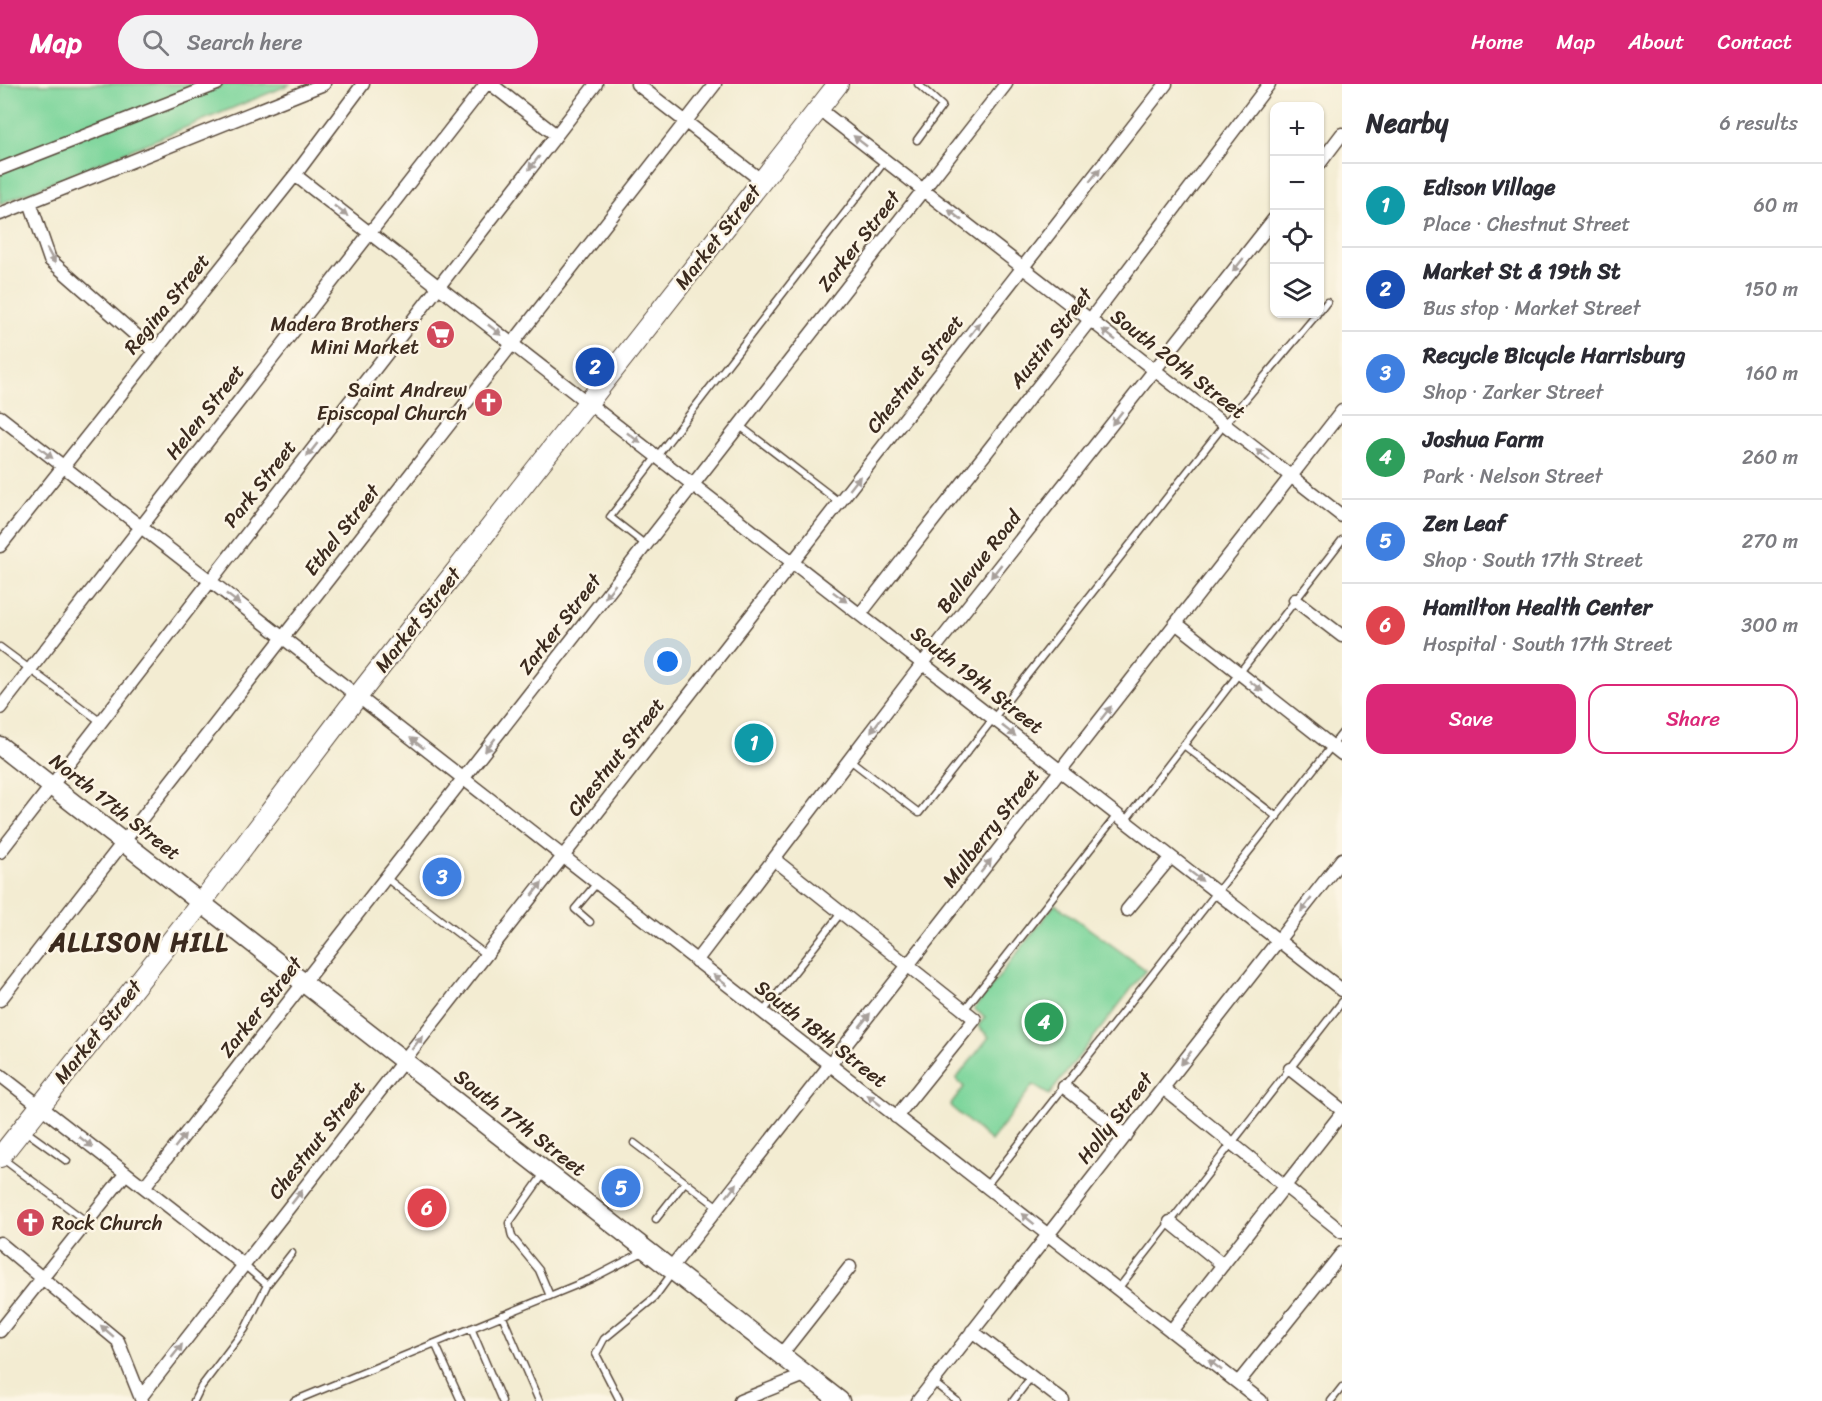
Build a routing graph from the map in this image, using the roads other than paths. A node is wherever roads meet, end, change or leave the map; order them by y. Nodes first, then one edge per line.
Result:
1 (218, 84) edge
2 (324, 84) edge
3 (363, 84) edge
4 (489, 84) edge
5 (596, 84) edge
6 (637, 84) edge
7 (715, 84) edge
8 (838, 84) edge
9 (918, 84) edge
10 (1006, 84) edge
11 (1166, 84) edge
12 (1269, 84) edge
13 (819, 109) junction
14 (685, 122) junction
15 (1342, 134) edge
16 (556, 135) junction
17 (917, 140) dead end
18 (1324, 158) edge
19 (885, 161) junction
20 (0, 170) edge
21 (295, 175) junction
22 (762, 181) junction
23 (923, 190) junction
24 (30, 202) junction
25 (0, 214) edge
26 (1270, 225) edge
27 (370, 233) junction
28 (1023, 267) junction
29 (439, 286) junction
30 (1327, 302) dead end
31 (1324, 305) edge
32 (1313, 318) edge
33 (1090, 320) junction
34 (512, 343) junction
35 (154, 351) junction
36 (1154, 370) junction
37 (588, 402) junction
38 (1342, 411) edge
39 (0, 417) edge
40 (1224, 425) junction
41 (740, 426) junction
42 (658, 456) junction
43 (63, 467) junction
44 (1291, 476) junction
45 (693, 484) junction
46 (839, 503) junction
47 (1342, 516) edge
48 (141, 527) junction
49 (1342, 540) edge
50 (646, 545) junction
51 (0, 546) edge
52 (793, 562) junction
53 (210, 581) junction
54 (1295, 600) junction
55 (861, 613) junction
56 (1177, 624) junction
57 (1342, 636) edge
58 (283, 638) junction
59 (0, 647) edge
60 (923, 663) junction
61 (30, 670) junction
62 (1239, 673) junction
63 (357, 697) junction
64 (0, 708) edge
65 (993, 718) junction
66 (100, 722) junction
67 (1342, 733) edge
68 (0, 746) edge
69 (1185, 746) junction
70 (1332, 746) junction
71 (1342, 754) edge
72 (850, 760) junction
73 (1060, 771) junction
74 (463, 779) junction
75 (51, 786) junction
76 (1277, 817) junction
77 (1121, 818) junction
78 (123, 842) junction
79 (0, 852) edge
80 (562, 856) junction
81 (1171, 857) junction
82 (1342, 859) edge
83 (775, 860) junction
84 (386, 878) junction
85 (597, 883) junction
86 (1217, 892) junction
87 (201, 903) junction
88 (1127, 910) dead end
89 (841, 912) junction
90 (590, 922) dead end
91 (1278, 940) junction
92 (486, 955) junction
93 (696, 961) junction
94 (908, 965) junction
95 (303, 984) junction
96 (1342, 990) edge
97 (0, 1000) edge
98 (1342, 1002) edge
99 (964, 1010) junction
100 (763, 1013) junction
101 (403, 1061) junction
102 (830, 1065) junction
103 (1290, 1069) junction
104 (0, 1075) edge
105 (1064, 1087) junction
106 (1162, 1088) junction
107 (40, 1106) junction
108 (1342, 1112) edge
109 (897, 1117) junction
110 (22, 1129) junction
111 (1126, 1136) junction
112 (634, 1143) dead end
113 (1232, 1143) junction
114 (0, 1157) edge
115 (67, 1161) dead end
116 (545, 1172) junction
117 (126, 1173) junction
118 (685, 1182) junction
119 (986, 1186) junction
120 (1285, 1186) junction
121 (144, 1187) junction
122 (718, 1208) junction
123 (656, 1219) dead end
124 (87, 1222) junction
125 (1170, 1222) junction
126 (1342, 1232) edge
127 (1048, 1235) junction
128 (0, 1243) edge
129 (646, 1250) junction
130 (292, 1253) dead end
131 (1342, 1253) edge
132 (244, 1265) junction
133 (1223, 1265) junction
134 (850, 1267) dead end
135 (672, 1270) junction
136 (43, 1276) junction
137 (267, 1285) junction
138 (1117, 1289) junction
139 (549, 1296) junction
140 (502, 1315) junction
141 (471, 1328) junction
142 (0, 1330) edge
143 (972, 1332) junction
144 (1171, 1332) junction
145 (435, 1342) junction
146 (780, 1356) junction
147 (805, 1375) junction
148 (1031, 1377) junction
149 (933, 1382) junction
150 (1238, 1383) junction
151 (1342, 1387) edge
152 (142, 1399) edge
153 (619, 1399) dead end
154 (194, 1401) edge
155 (294, 1401) edge
156 (461, 1401) edge
157 (502, 1401) edge
158 (539, 1401) edge
159 (740, 1401) edge
160 (840, 1401) edge
161 (918, 1401) edge
162 (957, 1401) edge
163 (1013, 1401) edge
164 (1063, 1401) edge
165 (1261, 1401) edge
166 (1331, 1401) edge

1 - 20 street
2 - 24 street
3 - 21 street, Regina Street
4 - 16 street
4 - 27 street, Helen Street
5 - 16 street, Park Street
6 - 14 street
7 - 14 street, Ethel Street
8 - 13 main road, Market Street
9 - 17 lane
10 - 23 street, Zarker Street
28 -> 11 street, Chestnut Street
12 - 33 street, Austin Street
19 -> 13 street, South 20th Street
13 - 22 main road, Market Street
14 - 22 street
14 - 34 street, Ethel Street
15 - 18 street
16 -> 29 street, Park Street
19 - 23 street, South 20th Street
19 - 42 lane
21 -> 27 street, South 19th Street
21 - 35 street, Regina Street
22 - 37 main road, Market Street
28 -> 23 street, South 20th Street
23 - 41 street, Zarker Street
24 - 25 street
24 -> 35 street
26 -> 36 street, Bellevue Road
27 - 29 street, South 19th Street
27 - 48 street, Helen Street
28 - 33 street, South 20th Street
46 -> 28 street, Chestnut Street
29 -> 34 street, South 19th Street
29 -> 53 street, Park Street
30 - 31 lane
32 - 40 lane
36 -> 33 street, South 20th Street
33 - 55 street, Austin Street
34 - 37 street, South 19th Street
34 - 58 street, Ethel Street
35 - 43 street, Regina Street
36 - 40 street, South 20th Street
36 -> 60 street, Bellevue Road
37 -> 42 street, South 19th Street
37 - 63 main road, Market Street
38 - 44 street, Mulberry Street
39 -> 43 street, South 18th Street
44 -> 40 street, South 20th Street
40 - 65 lane
41 - 45 street, Zarker Street
41 - 46 lane
42 - 45 street, South 19th Street
42 - 50 lane
43 - 48 street, South 18th Street
43 - 51 street, Regina Street
44 - 47 street, South 20th Street
44 - 56 street, Mulberry Street
45 - 50 street, Zarker Street
45 - 52 street, South 19th Street
46 - 52 street, Chestnut Street
48 - 53 street, South 18th Street
48 - 61 street, Helen Street
49 - 54 lane
50 -> 74 street, Zarker Street
52 -> 55 street, South 19th Street
52 - 80 street, Chestnut Street
53 -> 58 street, South 18th Street
53 - 66 street, Park Street
54 - 57 street
54 - 62 lane
55 - 60 street, South 19th Street
56 - 62 street
73 -> 56 street, Mulberry Street
58 - 63 street, South 18th Street
58 - 78 street, Ethel Street
59 - 61 lane
60 - 65 street, South 19th Street
60 -> 72 street, Bellevue Road
61 - 64 street, Helen Street
61 - 66 lane
62 - 69 lane
62 -> 70 street
74 -> 63 street, South 18th Street
63 - 87 main road, Market Street
65 - 72 lane
65 -> 73 street, South 19th Street
66 - 75 street, Park Street
67 - 70 lane
68 - 75 main road, North 17th Street
69 - 76 lane
69 - 77 lane
70 - 71 street
70 - 76 lane
72 - 83 street, Bellevue Road
73 - 77 street, South 19th Street
94 -> 73 street, Mulberry Street
74 - 80 street, South 18th Street
74 - 84 street, Zarker Street
75 - 78 main road, North 17th Street
75 - 79 street, Park Street
76 - 86 lane
77 - 81 street, South 19th Street
77 - 99 lane
78 - 87 main road, North 17th Street
78 - 97 street, Ethel Street
80 - 85 street, South 18th Street
92 -> 80 street, Chestnut Street
81 -> 86 street, South 19th Street
81 - 88 street
82 -> 91 street, Holly Street
83 - 89 street
83 - 93 street, Bellevue Road
84 - 92 lane
84 - 95 street, Zarker Street
85 - 90 lane
85 - 93 street, South 18th Street
86 - 91 street, South 19th Street
86 - 105 lane
87 - 95 main road, South 17th Street
87 - 107 main road, Market Street
89 - 94 street
89 - 100 lane
91 - 96 street, South 19th Street
91 -> 106 street, Holly Street
101 -> 92 street, Chestnut Street
100 -> 93 street, South 18th Street
94 - 99 street
102 -> 94 street, Mulberry Street
95 - 101 main road, South 17th Street
121 -> 95 street, Zarker Street
98 - 103 lane
99 - 109 street
100 - 102 street, South 18th Street
101 - 116 main road, South 17th Street
132 -> 101 street, Chestnut Street
109 -> 102 street, South 18th Street
122 -> 102 street, Mulberry Street
103 - 108 street
103 - 113 lane
104 - 107 street
105 - 111 street
105 - 119 lane
106 - 111 street, Holly Street
106 - 113 street
107 - 110 main road, Market Street
107 -> 117 street
108 - 120 street
109 - 119 street, South 18th Street
110 - 114 main road, Market Street
110 - 115 lane
111 - 127 street, Holly Street
112 - 118 lane
113 - 120 street
113 - 125 lane
114 - 124 lane
116 - 129 main road, South 17th Street
116 - 139 lane
117 - 121 street
117 - 124 street
118 - 122 lane
118 - 123 lane
127 -> 119 street, South 18th Street
120 - 126 street
120 - 133 street
121 - 132 street
122 - 135 street, Mulberry Street
124 - 136 street
125 - 133 street
125 - 138 lane
127 - 138 street, South 18th Street
127 - 143 street, Holly Street
128 - 136 street
129 - 135 main road, South 17th Street
129 - 139 lane
130 - 137 lane
131 - 150 street
132 - 137 lane
152 -> 132 street, Chestnut Street
133 - 144 street
134 - 146 street
135 - 146 main road, South 17th Street
135 - 153 lane
136 - 142 street
152 -> 136 street
137 - 154 lane
138 - 144 street, South 18th Street
139 - 140 lane
140 - 141 lane
140 - 158 lane
141 - 145 lane
141 - 157 lane
143 - 148 street
143 - 149 street, Holly Street
150 -> 144 street, South 18th Street
145 - 155 lane
145 - 156 lane
146 - 147 main road, South 17th Street
147 - 159 street
147 - 160 main road, South 17th Street
148 - 163 lane
148 - 164 street
149 - 161 street, Holly Street
149 - 162 lane
150 - 165 street, South 18th Street
151 - 166 lane

